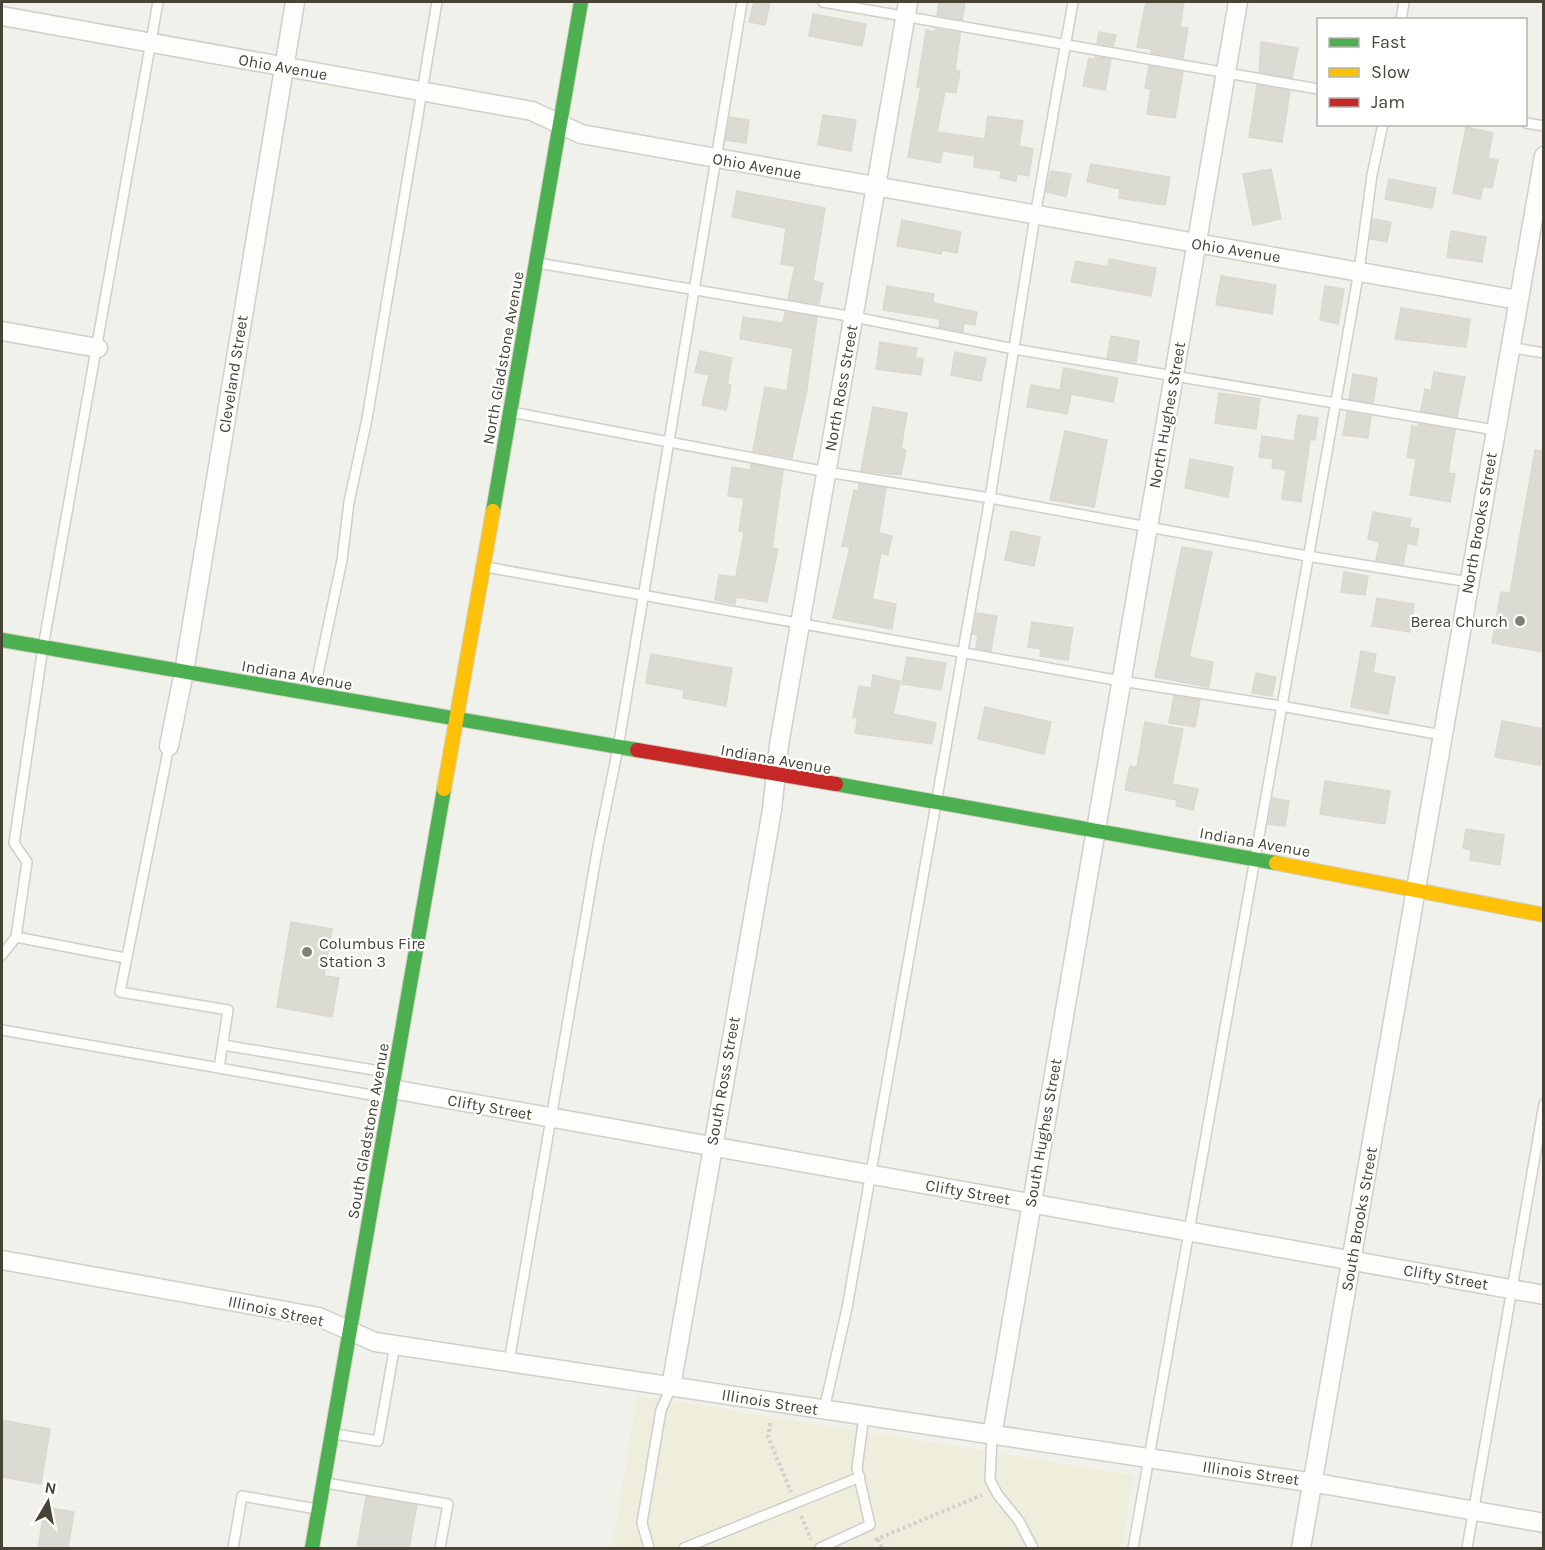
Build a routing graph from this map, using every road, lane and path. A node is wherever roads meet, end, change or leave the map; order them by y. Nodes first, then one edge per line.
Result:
1 (158, 2) edge
2 (295, 2) edge
3 (437, 2) edge
4 (581, 2) edge
5 (742, 2) edge
6 (823, 2) edge
7 (1073, 2) edge
8 (1238, 2) edge
9 (1404, 2) edge
10 (906, 9) edge
11 (7, 11) edge
12 (1401, 18) edge
13 (151, 44) junction
14 (1066, 45) junction
15 (284, 67) junction
16 (1226, 72) junction
17 (1317, 88) edge
18 (421, 91) junction
19 (1527, 123) edge
20 (560, 124) junction
21 (1383, 126) edge
22 (1544, 126) edge
23 (1544, 156) edge
24 (717, 159) junction
25 (876, 188) junction
26 (1035, 216) junction
27 (1197, 244) junction
28 (536, 262) junction
29 (1359, 271) junction
30 (694, 290) junction
31 (1518, 300) junction
32 (854, 318) junction
33 (2, 331) edge
34 (1509, 347) junction
35 (98, 348) junction
36 (1014, 349) junction
37 (1544, 353) edge
38 (1174, 377) junction
39 (1334, 401) junction
40 (510, 411) junction
41 (1495, 430) junction
42 (670, 442) junction
43 (827, 472) junction
44 (990, 498) junction
45 (1148, 528) junction
46 (1307, 556) junction
47 (483, 567) junction
48 (1469, 582) junction
49 (643, 597) junction
50 (800, 625) junction
51 (2, 640) edge
52 (43, 647) junction
53 (961, 651) junction
54 (184, 672) junction
55 (1121, 681) junction
56 (314, 695) junction
57 (1281, 706) junction
58 (456, 720) junction
59 (1442, 735) junction
60 (169, 746) joint
61 (618, 748) junction
62 (774, 775) junction
63 (934, 802) junction
64 (1095, 829) junction
65 (1256, 859) junction
66 (1416, 890) junction
67 (1544, 915) edge
68 (16, 938) junction
69 (2, 955) edge
70 (125, 958) junction
71 (2, 1030) edge
72 (223, 1045) junction
73 (219, 1068) junction
74 (393, 1087) junction
75 (1544, 1104) edge
76 (552, 1118) junction
77 (711, 1145) junction
78 (870, 1174) junction
79 (1031, 1204) junction
80 (1190, 1232) junction
81 (2, 1260) edge
82 (1352, 1260) junction
83 (1513, 1289) junction
84 (1544, 1295) edge
85 (350, 1331) junction
86 (394, 1345) junction
87 (509, 1362) junction
88 (671, 1387) junction
89 (824, 1410) junction
90 (864, 1416) junction
91 (770, 1423) dead end
92 (332, 1434) junction
93 (992, 1436) junction
94 (1149, 1459) junction
95 (860, 1477) junction
96 (1313, 1482) junction
97 (324, 1483) junction
98 (982, 1495) dead end
99 (796, 1504) junction
100 (319, 1509) junction
101 (1474, 1511) junction
102 (1544, 1523) edge
103 (878, 1539) junction
104 (870, 1542) dead end
105 (233, 1548) edge
106 (312, 1548) edge
107 (440, 1548) edge
108 (649, 1548) edge
109 (684, 1548) edge
110 (815, 1548) edge
111 (820, 1548) edge
112 (882, 1548) edge
113 (1033, 1548) edge
114 (1133, 1548) edge
115 (1301, 1548) edge
116 (1467, 1548) edge

1 - 13 lane
2 - 15 street, Cleveland Street
3 - 18 lane
4 - 20 street, North Gladstone Avenue
5 - 24 lane
6 - 10 lane
7 - 14 lane
8 - 16 street, North Hughes Street
9 - 12 lane
10 - 14 lane
10 - 25 street, North Ross Street
11 - 13 street, Ohio Avenue
13 - 15 street, Ohio Avenue
13 - 35 lane
14 - 16 lane
14 - 26 lane
15 - 18 street, Ohio Avenue
15 - 54 street, Cleveland Street
16 - 17 lane
16 - 27 street, North Hughes Street
18 - 20 street, Ohio Avenue
18 - 56 lane
19 - 22 lane
20 - 24 street, Ohio Avenue
20 - 28 street, North Gladstone Avenue
21 - 29 lane
23 - 31 street, North Brooks Street
24 - 25 street, Ohio Avenue
24 - 30 lane
25 - 26 street, Ohio Avenue
25 - 32 street, North Ross Street
26 - 27 street, Ohio Avenue
26 - 36 lane
27 - 29 street, Ohio Avenue
27 - 38 street, North Hughes Street
28 - 30 lane
28 - 40 street, North Gladstone Avenue
29 - 31 street, Ohio Avenue
29 - 39 lane
30 - 32 lane
30 - 42 lane
31 - 34 street, North Brooks Street
32 - 36 lane
32 - 43 street, North Ross Street
33 - 35 street
34 - 37 lane
34 - 41 street, North Brooks Street
35 - 52 lane
36 - 38 lane
36 - 44 lane
38 - 39 lane
38 - 45 street, North Hughes Street
39 - 41 lane
39 - 46 lane
40 - 42 lane
40 - 47 street, North Gladstone Avenue
41 - 48 street, North Brooks Street
42 - 43 lane
42 - 49 lane
43 - 44 lane
43 - 50 street, North Ross Street
44 - 45 lane
44 - 53 lane
45 - 46 lane
45 - 55 street, North Hughes Street
46 - 48 lane
46 - 57 lane
47 - 49 lane
47 - 58 street, North Gladstone Avenue
48 - 59 street, North Brooks Street
49 - 50 lane
49 - 61 lane
50 - 53 lane
50 - 62 street, North Ross Street
51 - 52 street, Indiana Avenue
52 - 54 street, Indiana Avenue
52 - 68 lane
53 - 55 lane
53 - 63 lane
54 - 56 street, Indiana Avenue
54 - 60 street, Cleveland Street
55 - 57 lane
55 - 64 street, North Hughes Street
56 - 58 street, Indiana Avenue
57 - 59 lane
57 - 65 lane
58 - 61 street, Indiana Avenue
58 - 74 street, South Gladstone Avenue
59 - 66 street, North Brooks Street
60 - 70 lane
61 - 62 street, Indiana Avenue
61 - 76 lane
62 - 63 street, Indiana Avenue
62 - 77 street, South Ross Street
63 - 64 street, Indiana Avenue
63 - 78 lane
64 - 65 street, Indiana Avenue
64 - 79 street, South Hughes Street
65 - 66 street, Indiana Avenue
65 - 80 lane
66 - 67 street, Indiana Avenue
66 - 82 street, South Brooks Street
68 - 69 lane
68 - 70 lane
70 - 72 lane
71 - 73 lane
72 - 73 lane
72 - 74 lane
73 - 74 lane
74 - 76 street, Clifty Street
74 - 85 street, South Gladstone Avenue
75 - 83 lane
76 - 77 street, Clifty Street
76 - 87 lane
77 - 78 street, Clifty Street
77 - 88 street, South Ross Street
78 - 79 street, Clifty Street
78 - 89 lane
79 - 80 street, Clifty Street
79 - 93 street, South Hughes Street
80 - 82 street, Clifty Street
80 - 94 lane
81 - 85 street, Illinois Street
82 - 83 street, Clifty Street
82 - 96 street, South Brooks Street
83 - 84 street, Clifty Street
83 - 101 lane
85 - 86 street, Illinois Street
85 - 92 street, South Gladstone Avenue
86 - 87 street, Illinois Street
86 - 92 lane
87 - 88 street, Illinois Street
88 - 89 street, Illinois Street
88 - 108 lane
89 - 90 street, Illinois Street
90 - 93 street, Illinois Street
90 - 95 lane
91 - 99 path
92 - 97 street, South Gladstone Avenue
93 - 94 street, Illinois Street
93 - 113 lane
94 - 96 street, Illinois Street
94 - 114 lane
95 - 99 lane
95 - 111 lane
96 - 101 street, Illinois Street
96 - 115 street, South Brooks Street
97 - 100 street, South Gladstone Avenue
97 - 107 lane
98 - 103 path
99 - 109 lane
99 - 110 path
100 - 105 lane
100 - 106 street, South Gladstone Avenue
101 - 102 street, Illinois Street
101 - 116 lane
103 - 104 path
103 - 112 path

